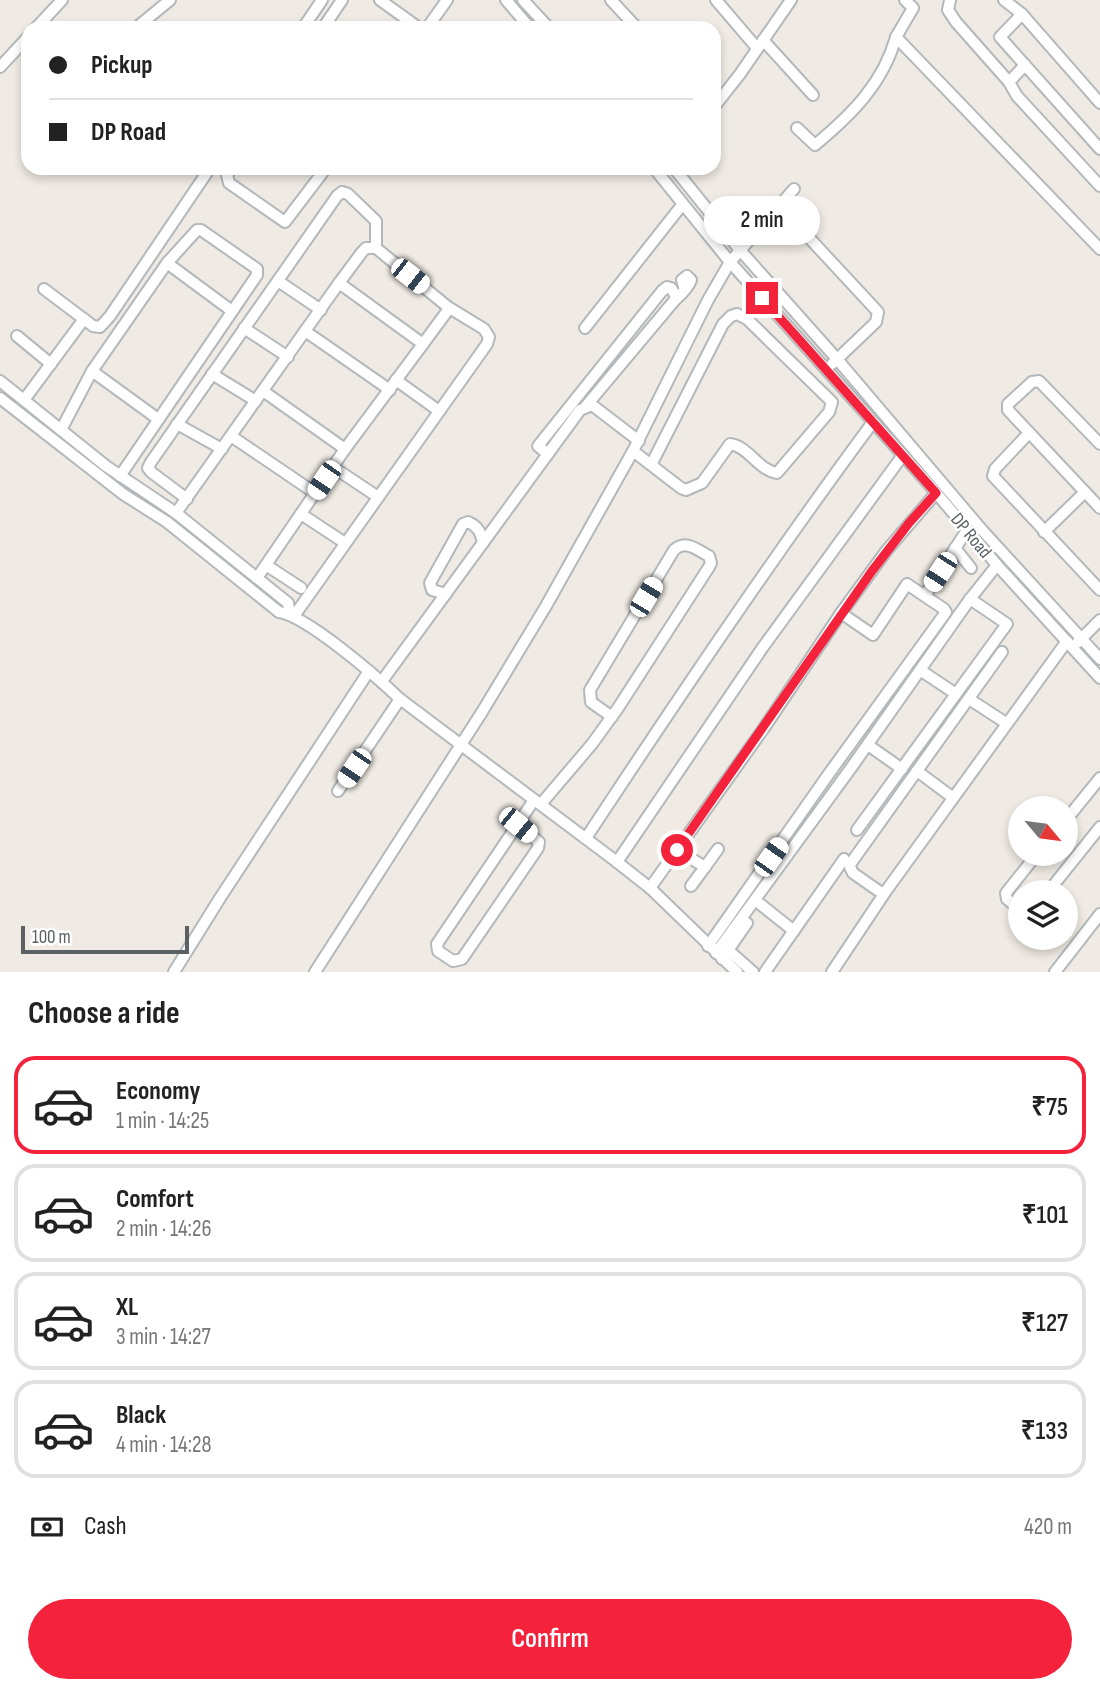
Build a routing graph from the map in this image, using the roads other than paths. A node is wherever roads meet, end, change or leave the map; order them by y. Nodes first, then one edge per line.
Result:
1 (62, 0) edge
2 (170, 0) edge
3 (322, 0) edge
4 (342, 0) edge
5 (380, 0) edge
6 (447, 0) edge
7 (506, 0) edge
8 (523, 0) edge
9 (611, 0) edge
10 (716, 0) edge
11 (791, 0) edge
12 (905, 0) edge
13 (950, 0) edge
14 (1004, 0) edge
15 (1022, 14) junction
16 (42, 21) edge
17 (144, 21) edge
18 (308, 21) edge
19 (328, 21) edge
20 (409, 21) edge
21 (432, 21) edge
22 (524, 21) edge
23 (542, 21) edge
24 (630, 21) edge
25 (896, 37) junction
26 (760, 44) junction
27 (21, 48) edge
28 (1025, 65) junction
29 (0, 67) edge
30 (1009, 82) junction
31 (813, 95) dead end
32 (721, 97) edge
33 (1100, 103) edge
34 (797, 128) dead end
35 (1100, 149) edge
36 (205, 175) edge
37 (227, 175) edge
38 (321, 175) edge
39 (659, 175) edge
40 (680, 175) edge
41 (1100, 186) edge
42 (794, 189) dead end
43 (682, 205) junction
44 (800, 228) dead end
45 (376, 248) junction
46 (1100, 249) edge
47 (740, 250) junction
48 (730, 262) junction
49 (167, 263) junction
50 (278, 281) junction
51 (339, 284) junction
52 (44, 289) dead end
53 (685, 290) dead end
54 (674, 301) junction
55 (448, 307) junction
56 (321, 310) junction
57 (232, 311) junction
58 (84, 319) junction
59 (244, 328) junction
60 (585, 328) dead end
61 (305, 331) junction
62 (17, 336) dead end
63 (424, 344) junction
64 (288, 357) junction
65 (837, 359) junction
66 (51, 364) junction
67 (826, 369) junction
68 (92, 371) junction
69 (212, 374) junction
70 (0, 381) edge
71 (393, 385) junction
72 (263, 391) junction
73 (0, 398) edge
74 (24, 400) junction
75 (256, 401) junction
76 (586, 406) junction
77 (439, 411) junction
78 (158, 419) junction
79 (873, 422) junction
80 (177, 424) junction
81 (61, 430) junction
82 (1030, 433) junction
83 (231, 436) junction
84 (1100, 444) edge
85 (636, 446) junction
86 (222, 449) junction
87 (345, 449) junction
88 (548, 454) junction
89 (903, 455) junction
90 (651, 465) junction
91 (333, 467) junction
92 (120, 475) junction
93 (1084, 492) junction
94 (316, 493) junction
95 (936, 493) junction
96 (378, 497) junction
97 (187, 499) junction
98 (1100, 508) edge
99 (176, 513) junction
100 (301, 514) junction
101 (967, 530) junction
102 (1044, 532) junction
103 (345, 543) junction
104 (483, 543) junction
105 (955, 548) junction
106 (266, 565) junction
107 (997, 565) junction
108 (971, 568) dead end
109 (257, 579) junction
110 (300, 588) dead end
111 (1100, 590) edge
112 (446, 594) junction
113 (925, 595) junction
114 (970, 599) junction
115 (841, 613) junction
116 (292, 615) junction
117 (1100, 620) edge
118 (1082, 639) junction
119 (1070, 645) junction
120 (1002, 652) dead end
121 (1100, 659) edge
122 (920, 670) junction
123 (369, 671) junction
124 (1100, 678) edge
125 (382, 681) junction
126 (956, 694) junction
127 (400, 699) junction
128 (969, 699) junction
129 (612, 717) junction
130 (1006, 723) junction
131 (460, 744) junction
132 (867, 745) junction
133 (902, 769) junction
134 (917, 771) junction
135 (1100, 778) edge
136 (338, 791) dead end
137 (952, 797) junction
138 (538, 802) junction
139 (1078, 805) edge
140 (518, 825) junction
141 (1100, 827) edge
142 (857, 830) dead end
143 (806, 837) dead end
144 (586, 838) junction
145 (718, 849) dead end
146 (677, 850) junction
147 (844, 859) dead end
148 (617, 862) junction
149 (1027, 866) edge
150 (705, 867) junction
151 (1016, 880) edge
152 (1058, 880) edge
153 (691, 886) dead end
154 (650, 888) junction
155 (883, 894) junction
156 (760, 904) junction
157 (1100, 915) edge
158 (794, 931) junction
159 (719, 952) junction
160 (174, 972) edge
161 (316, 972) edge
162 (737, 972) edge
163 (754, 972) edge
164 (765, 972) edge
165 (832, 972) edge
166 (1055, 972) edge

1 - 16 street
2 - 17 street
3 - 18 street
4 - 19 street
5 - 20 street
6 - 21 street
7 - 22 street
8 - 23 street
9 - 24 street
10 - 26 street
11 - 26 street
12 - 25 street
13 - 30 street
14 - 15 street
15 - 28 street
15 - 33 street
25 - 34 street
25 - 46 street
26 - 31 street
26 - 32 street
27 - 29 street
28 - 30 street
28 - 35 street
30 - 41 street
36 - 58 street
37 - 38 street
39 - 43 street, DP Road
40 - 47 street, DP Road
42 - 47 street
43 - 48 street, DP Road
43 - 60 street
44 - 65 street
45 - 50 street
45 - 51 street
45 - 55 street
47 - 48 street
47 - 65 street, DP Road
48 - 67 street, DP Road
48 - 85 street
49 - 57 street
49 - 57 street
49 - 68 street
50 - 56 street
50 - 59 street
51 - 56 street
51 - 63 street
52 - 58 street
53 - 54 street
54 - 76 street
54 - 88 street
55 - 63 street
55 - 77 street
56 - 61 street
57 - 78 street
58 - 66 street
59 - 64 street
59 - 69 street
61 - 64 street
61 - 71 street
62 - 66 street
63 - 71 street
64 - 72 street
65 - 67 street
65 - 118 street, DP Road
66 - 74 street
67 - 79 street, DP Road
68 - 78 street
68 - 81 street
69 - 75 street
69 - 80 street
70 - 74 street
71 - 77 street
71 - 87 street
72 - 75 street
72 - 87 street
73 - 116 street
74 - 81 street
75 - 83 street
76 - 85 street
76 - 88 street
77 - 96 street
78 - 92 street
79 - 89 street, DP Road
79 - 144 street
80 - 86 street
80 - 97 street
81 - 92 street
82 - 84 street
82 - 93 street
82 - 102 street
83 - 86 street
83 - 94 street
85 - 90 street
85 - 131 street
86 - 97 street
87 - 91 street
88 - 104 street
89 - 95 street, DP Road
89 - 148 street
90 - 90 street
91 - 94 street
91 - 96 street
92 - 99 street
93 - 98 street
93 - 102 street
94 - 100 street
95 - 101 street, DP Road
95 - 115 street
96 - 103 street
97 - 99 street
99 - 109 street
100 - 103 street
100 - 106 street
101 - 105 street
101 - 107 street, DP Road
102 - 111 street
103 - 116 street
104 - 112 street
104 - 112 street
105 - 108 street
105 - 113 street
106 - 109 street
106 - 110 street
107 - 114 street
107 - 119 street, DP Road
109 - 116 street
112 - 125 street
113 - 115 street
113 - 159 street
114 - 122 street
114 - 126 street
115 - 146 street
116 - 123 street
117 - 118 street
118 - 119 street
118 - 121 street, DP Road
119 - 124 street, DP Road
119 - 130 street
120 - 128 street
122 - 126 street
122 - 132 street
123 - 125 street
123 - 160 street
125 - 127 street
126 - 133 street
127 - 131 street
127 - 136 street
128 - 130 street
128 - 134 street
129 - 129 street
129 - 138 street
130 - 137 street
131 - 138 street
131 - 161 street
132 - 133 street
132 - 159 street
133 - 142 street
134 - 137 street
134 - 155 street
135 - 139 street
137 - 155 street
138 - 140 street
138 - 144 street
140 - 140 street
141 - 152 street
143 - 156 street
144 - 148 street
145 - 150 street
146 - 150 street
146 - 154 street
147 - 158 street
148 - 154 street
149 - 151 street
150 - 153 street
154 - 159 street
155 - 165 street
156 - 158 street
156 - 159 street
157 - 166 street
158 - 164 street
159 - 162 street
159 - 163 street

